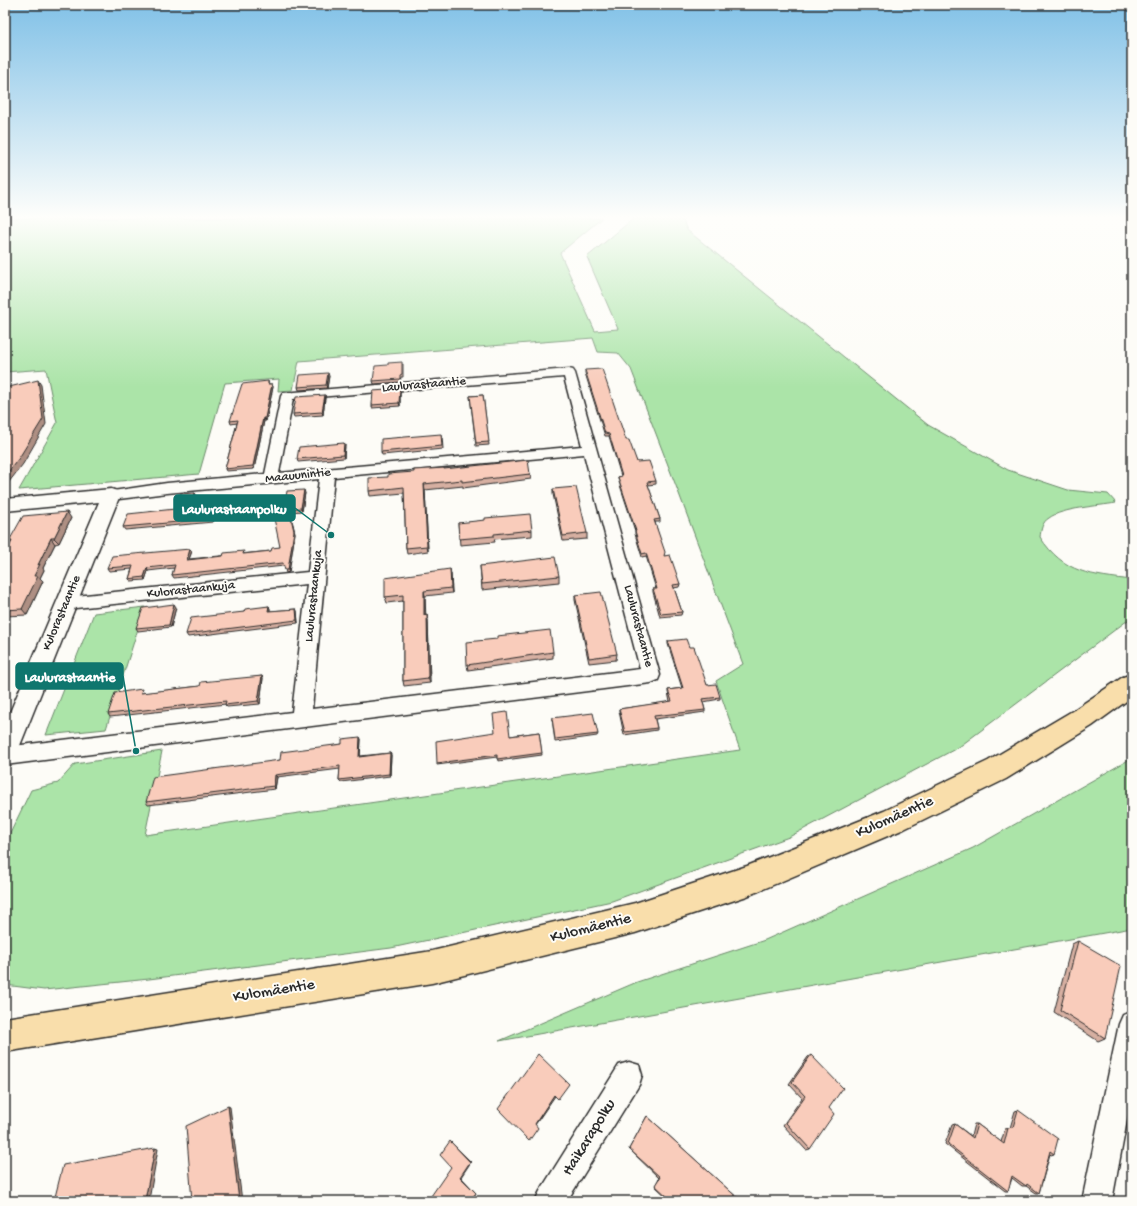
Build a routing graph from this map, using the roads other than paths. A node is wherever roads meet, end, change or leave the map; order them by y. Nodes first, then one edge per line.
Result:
1 (590, 449) junction
2 (327, 473) junction
3 (271, 479) junction
4 (111, 495) junction
5 (5, 505) edge
6 (316, 577) junction
7 (66, 603) junction
8 (1132, 684) edge
9 (301, 719) junction
10 (5, 755) edge
11 (1132, 1024) edge
12 (5, 1035) edge
13 (629, 1074) dead end
14 (550, 1201) edge
15 (1097, 1201) edge

1 - 2 street, Maauunintie
1 - 3 street, Laulurastaantie
1 - 9 street, Laulurastaantie
2 - 3 street, Maauunintie
2 - 6 street, Laulurastaankuja
3 - 4 street, Maauunintie
4 - 5 street, Maauunintie
4 - 7 street, Kulorastaantie
6 - 7 street, Kulorastaankuja
6 - 9 street, Laulurastaankuja
7 - 10 street, Kulorastaantie
8 - 12 main road, Kulomäentie
9 - 10 street, Laulurastaantie
11 - 15 street
13 - 14 street, Haikarapolku

